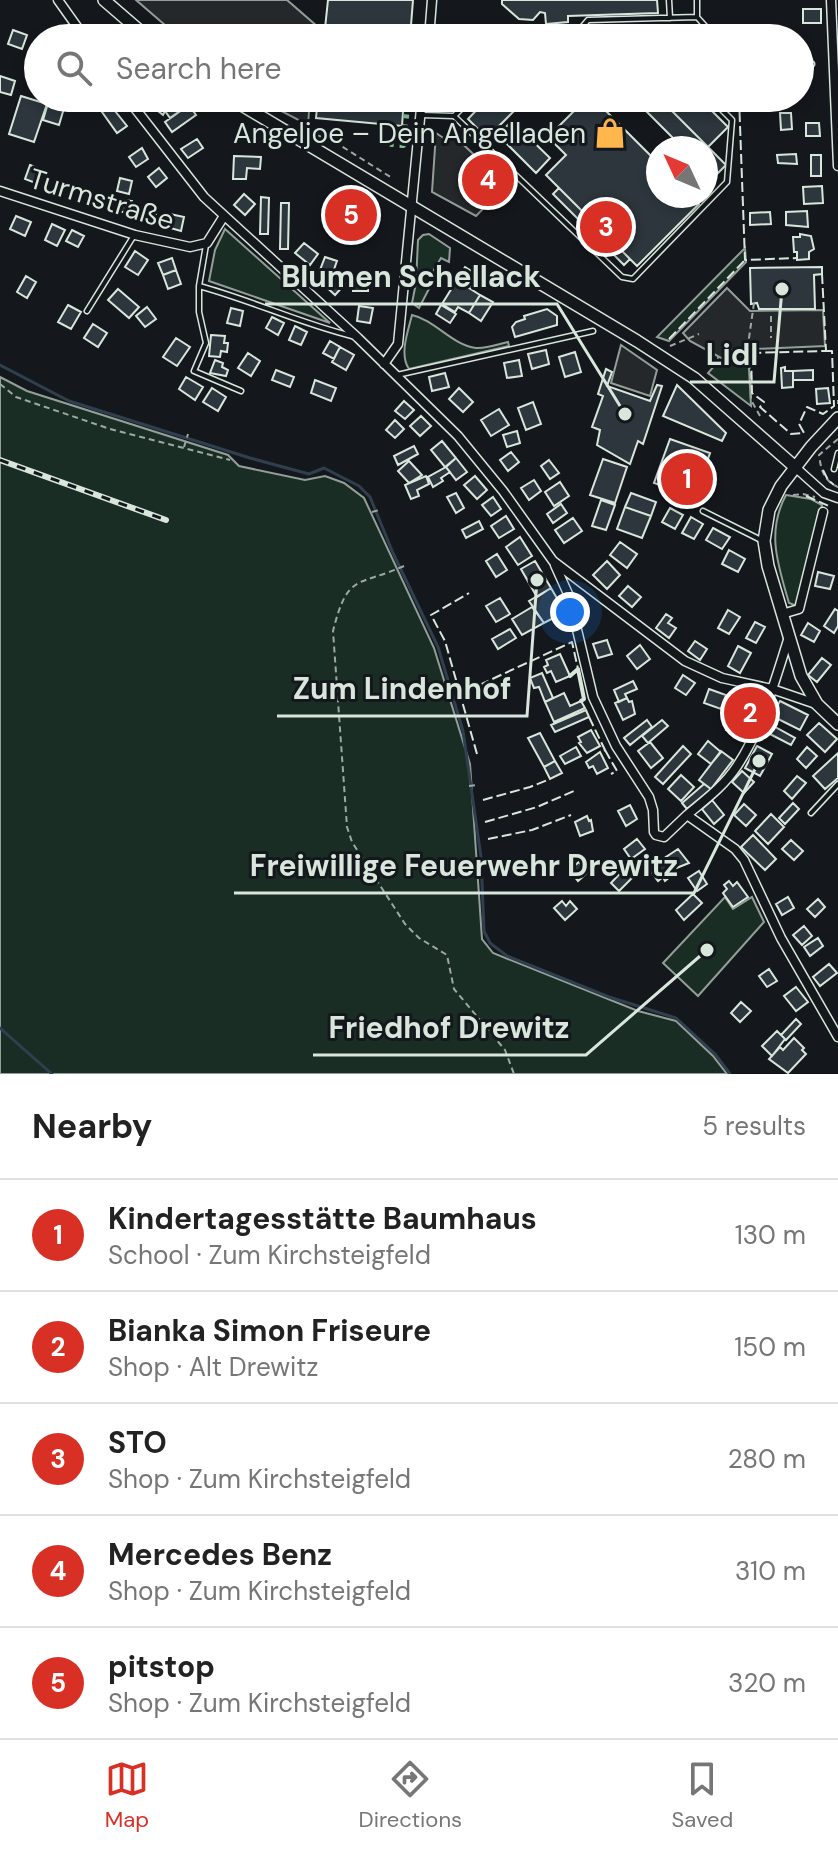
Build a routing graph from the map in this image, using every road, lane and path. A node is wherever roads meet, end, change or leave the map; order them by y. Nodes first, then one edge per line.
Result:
1 (58, 0) edge
2 (104, 0) edge
3 (432, 0) edge
4 (669, 0) edge
5 (697, 0) edge
6 (831, 0) edge
7 (697, 17) junction
8 (670, 18) junction
9 (75, 24) edge
10 (132, 24) edge
11 (430, 24) edge
12 (585, 24) edge
13 (703, 24) edge
14 (836, 78) edge
15 (137, 112) edge
16 (254, 112) edge
17 (420, 112) edge
18 (458, 112) edge
19 (724, 112) edge
20 (420, 115) junction
21 (454, 116) junction
22 (303, 129) dead end
23 (838, 166) edge
24 (392, 178) dead end
25 (0, 191) edge
26 (410, 204) junction
27 (224, 216) junction
28 (135, 235) junction
29 (207, 243) junction
30 (199, 286) junction
31 (754, 303) dead end
32 (87, 311) dead end
33 (771, 316) dead end
34 (593, 331) dead end
35 (699, 334) dead end
36 (358, 338) junction
37 (771, 338) dead end
38 (670, 346) dead end
39 (384, 364) junction
40 (397, 375) junction
41 (0, 384) edge
42 (241, 391) dead end
43 (760, 416) dead end
44 (838, 418) edge
45 (188, 434) dead end
46 (838, 439) edge
47 (184, 448) junction
48 (838, 453) edge
49 (230, 460) dead end
50 (795, 467) junction
51 (834, 469) dead end
52 (838, 487) edge
53 (838, 498) edge
54 (379, 510) dead end
55 (703, 511) dead end
56 (372, 512) dead end
57 (823, 512) dead end
58 (764, 541) junction
59 (553, 561) junction
60 (404, 566) dead end
61 (782, 614) junction
62 (789, 637) junction
63 (772, 689) junction
64 (817, 704) junction
65 (838, 724) edge
66 (838, 784) edge
67 (478, 785) dead end
68 (469, 786) dead end
69 (811, 813) dead end
70 (687, 815) junction
71 (838, 1037) edge
72 (514, 1074) edge

1 - 9 street
2 - 10 street
3 - 11 street
4 - 8 lane
5 - 7 lane
6 - 14 street
7 - 8 lane
7 - 13 lane
8 - 12 lane
14 - 23 street
15 - 27 street
16 - 26 street
17 - 20 street
18 - 21 lane
19 - 21 lane
20 - 21 lane
20 - 26 street
22 - 24 path
25 - 28 street, Turmstraße
26 - 39 street
26 - 50 street
27 - 29 street, Turmstraße
27 - 36 street
28 - 29 street, Turmstraße
28 - 32 lane
29 - 30 lane
30 - 36 lane
30 - 42 lane
31 - 43 path
33 - 37 path
34 - 40 lane
35 - 38 path
36 - 39 street
39 - 40 street
40 - 59 street
41 - 47 path
44 - 50 street
45 - 47 path
46 - 52 path
47 - 49 path
48 - 51 lane
50 - 53 street
50 - 58 street
54 - 56 path
55 - 58 lane
57 - 61 street
58 - 61 street
59 - 63 street
59 - 70 street
60 - 72 path
61 - 62 street
62 - 63 street
62 - 64 street
63 - 64 street
63 - 70 street
64 - 65 street
66 - 69 lane
67 - 68 path
70 - 71 street

